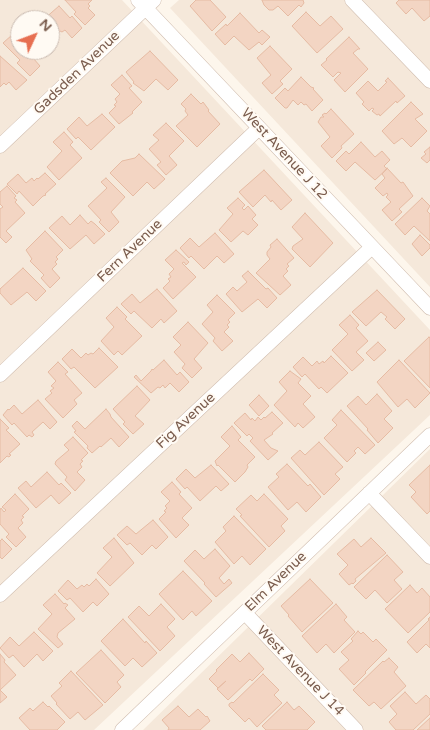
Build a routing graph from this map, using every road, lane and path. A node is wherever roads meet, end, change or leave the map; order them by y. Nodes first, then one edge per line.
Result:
1 (352, 0) edge
2 (146, 3) edge
3 (430, 82) edge
4 (259, 128) junction
5 (0, 146) edge
6 (372, 247) junction
7 (430, 308) edge
8 (0, 375) edge
9 (430, 434) edge
10 (370, 493) junction
11 (430, 557) edge
12 (0, 595) edge
13 (245, 613) junction
14 (122, 730) edge
15 (356, 730) edge

1 - 3 street
2 - 4 street, West Avenue J 12
2 - 5 street, Gadsden Avenue
4 - 6 street, West Avenue J 12
4 - 8 street, Fern Avenue
6 - 7 street, West Avenue J 12
6 - 12 street, Fig Avenue
9 - 10 street, Elm Avenue
10 - 11 street
10 - 13 street, Elm Avenue
13 - 14 street, Elm Avenue
13 - 15 street, West Avenue J 14

